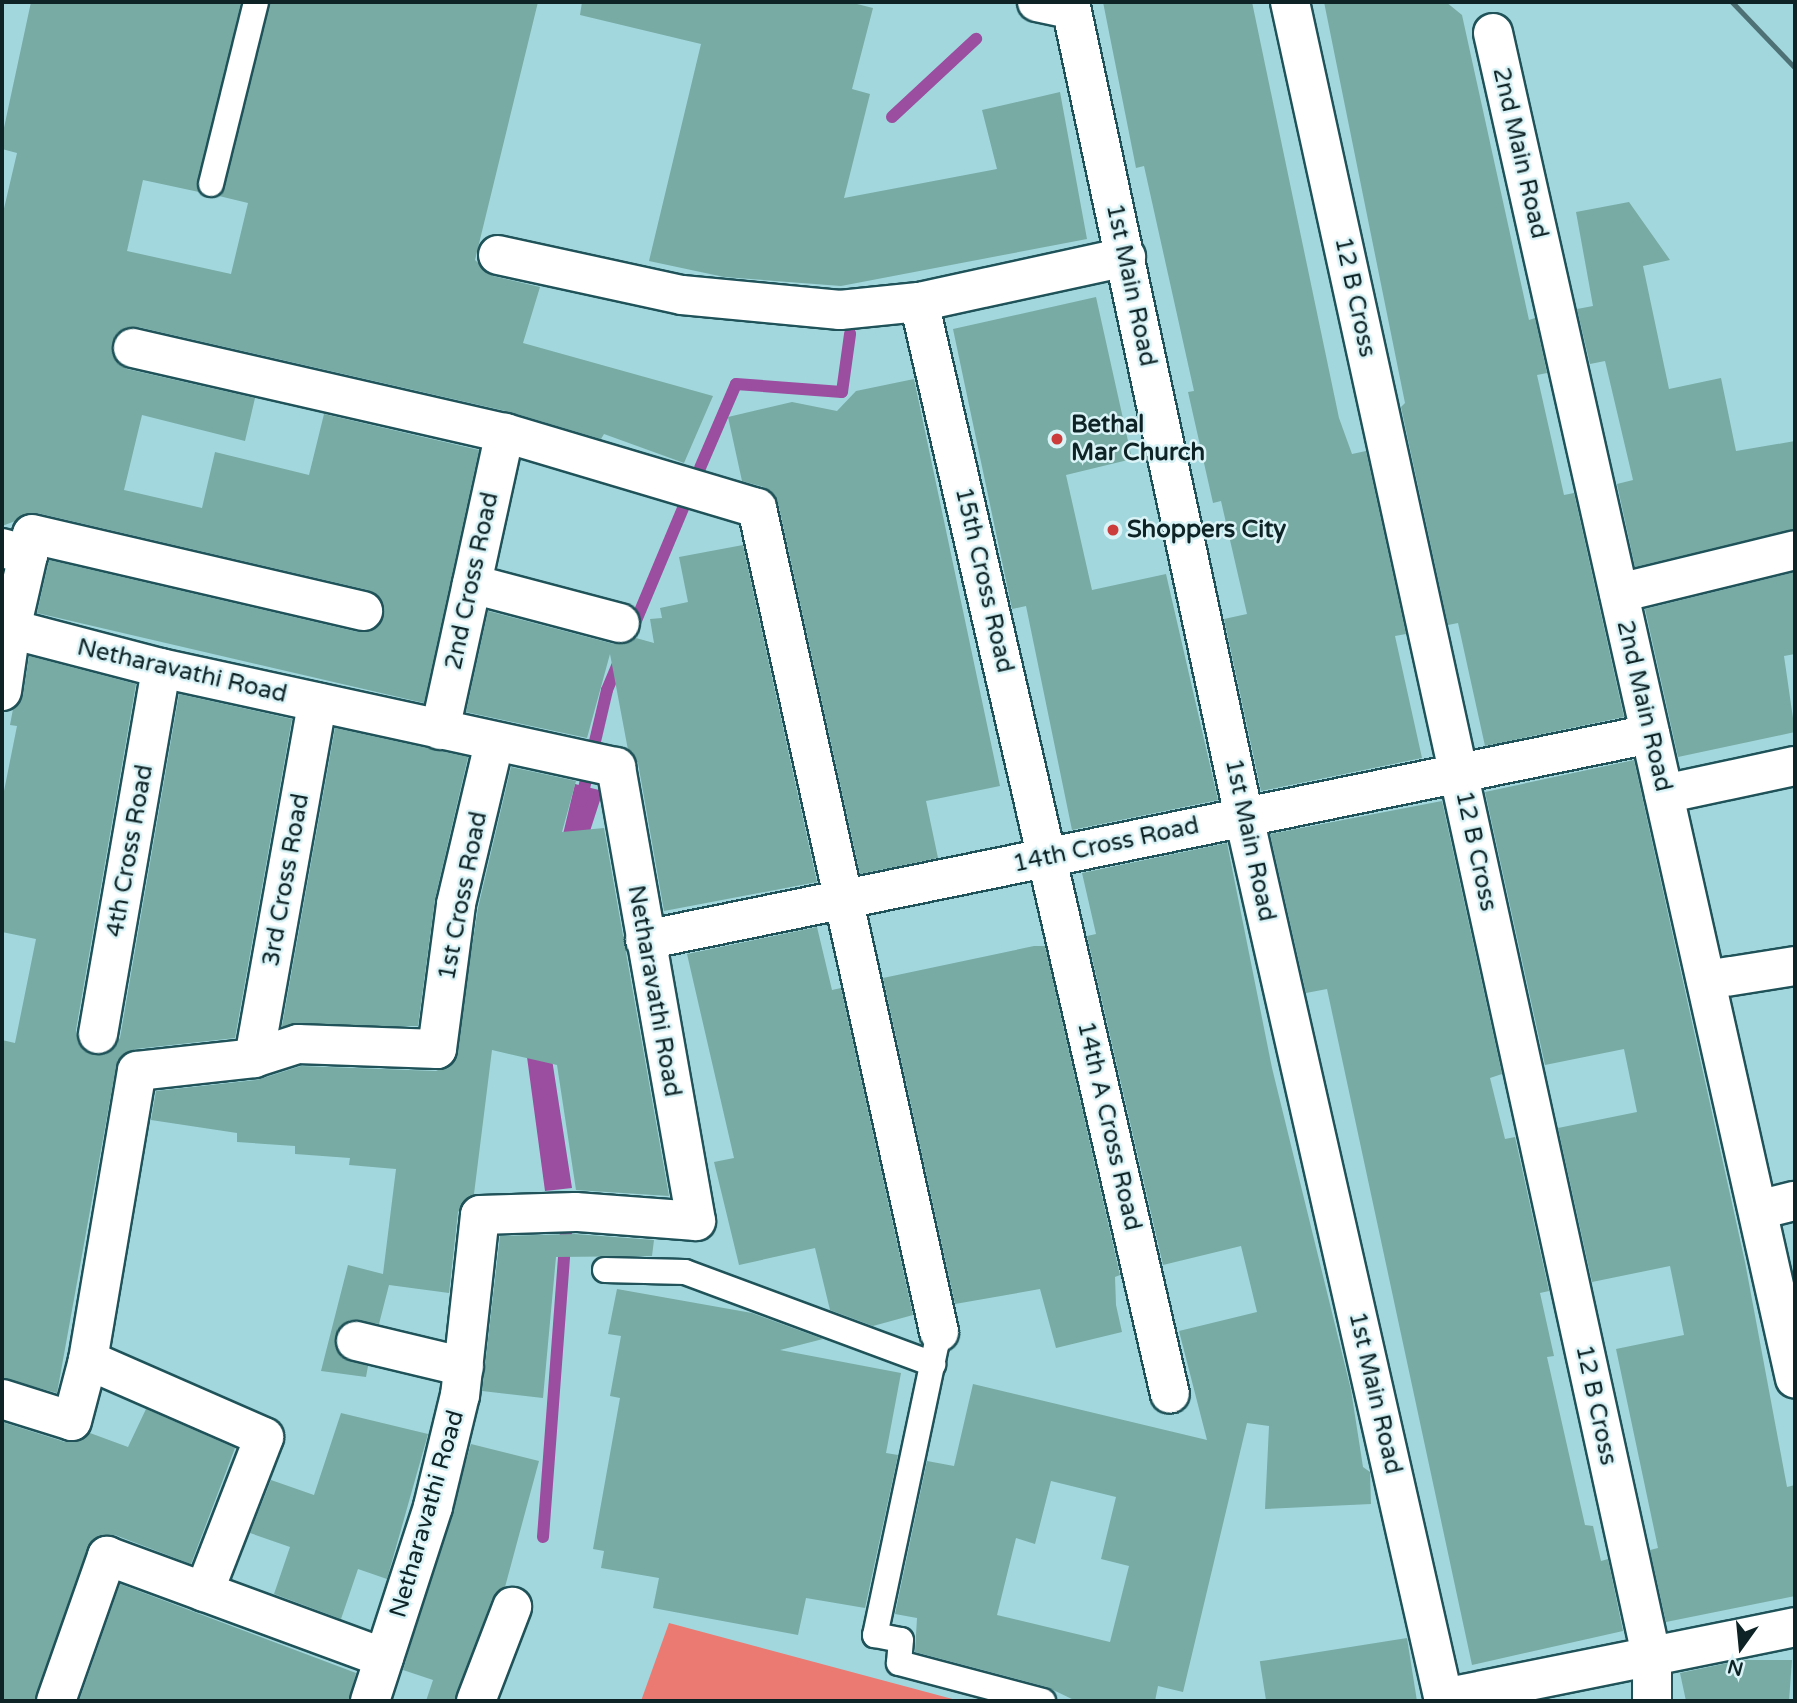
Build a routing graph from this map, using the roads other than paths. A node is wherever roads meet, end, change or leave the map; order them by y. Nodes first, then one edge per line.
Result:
1 (256, 2) edge
2 (1290, 2) edge
3 (1059, 4) edge
4 (1493, 33) dead end
5 (211, 184) dead end
6 (498, 255) dead end
7 (1126, 257) junction
8 (919, 302) junction
9 (133, 348) dead end
10 (505, 433) junction
11 (1795, 550) edge
12 (15, 552) edge
13 (472, 584) junction
14 (1619, 593) junction
15 (363, 611) dead end
16 (620, 623) dead end
17 (11, 629) junction
18 (161, 668) junction
19 (2, 691) edge
20 (317, 702) junction
21 (440, 730) junction
22 (1650, 734) junction
23 (494, 743) junction
24 (1795, 766) edge
25 (1459, 774) junction
26 (1664, 794) junction
27 (1244, 817) junction
28 (1049, 857) junction
29 (845, 900) junction
30 (645, 940) junction
31 (1795, 966) edge
32 (1706, 980) junction
33 (99, 1034) dead end
34 (254, 1058) junction
35 (1795, 1201) edge
36 (1758, 1209) junction
37 (605, 1270) dead end
38 (356, 1341) dead end
39 (936, 1348) junction
40 (88, 1360) junction
41 (464, 1367) junction
42 (1795, 1379) edge
43 (1170, 1394) dead end
44 (2, 1398) edge
45 (204, 1591) junction
46 (512, 1607) dead end
47 (1795, 1627) edge
48 (384, 1658) junction
49 (1651, 1660) junction
50 (1444, 1700) edge
51 (56, 1701) edge
52 (370, 1701) edge
53 (476, 1701) edge
54 (1043, 1701) edge
55 (1653, 1701) edge

1 - 5 lane
2 - 25 street, 12 B Cross
3 - 7 street, 1st Main Road
4 - 14 street, 2nd Main Road
6 - 8 street
7 - 8 street
7 - 27 street, 1st Main Road
8 - 28 street, 15th Cross Road
9 - 10 street
10 - 13 street, 2nd Cross Road
10 - 29 street
11 - 14 street
12 - 15 street
12 - 17 street
13 - 16 street
13 - 21 street, 2nd Cross Road
14 - 22 street, 2nd Main Road
17 - 18 street, Netharavathi Road
17 - 19 street
18 - 20 street, Netharavathi Road
18 - 33 street, 4th Cross Road
20 - 21 street, Netharavathi Road
20 - 34 street, 3rd Cross Road
21 - 23 street, Netharavathi Road
22 - 25 street, 14th Cross Road
22 - 26 street, 2nd Main Road
23 - 30 street, Netharavathi Road
23 - 34 street, 1st Cross Road
24 - 26 street
25 - 27 street, 14th Cross Road
25 - 49 street, 12 B Cross
26 - 32 street, 2nd Main Road
27 - 28 street, 14th Cross Road
27 - 50 street, 1st Main Road
28 - 29 street, 14th Cross Road
28 - 43 street, 14th A Cross Road
29 - 30 street, 14th Cross Road
29 - 39 street
30 - 41 street, Netharavathi Road
31 - 32 street
32 - 36 street, 2nd Main Road
34 - 40 street
35 - 36 street
36 - 42 street, 2nd Main Road
37 - 39 lane
38 - 41 street
39 - 54 lane
40 - 44 street
40 - 45 street
41 - 48 street, Netharavathi Road
45 - 48 street
45 - 51 street
46 - 53 street
47 - 49 street
48 - 52 street, Netharavathi Road
49 - 50 street
49 - 55 street, 12 B Cross

